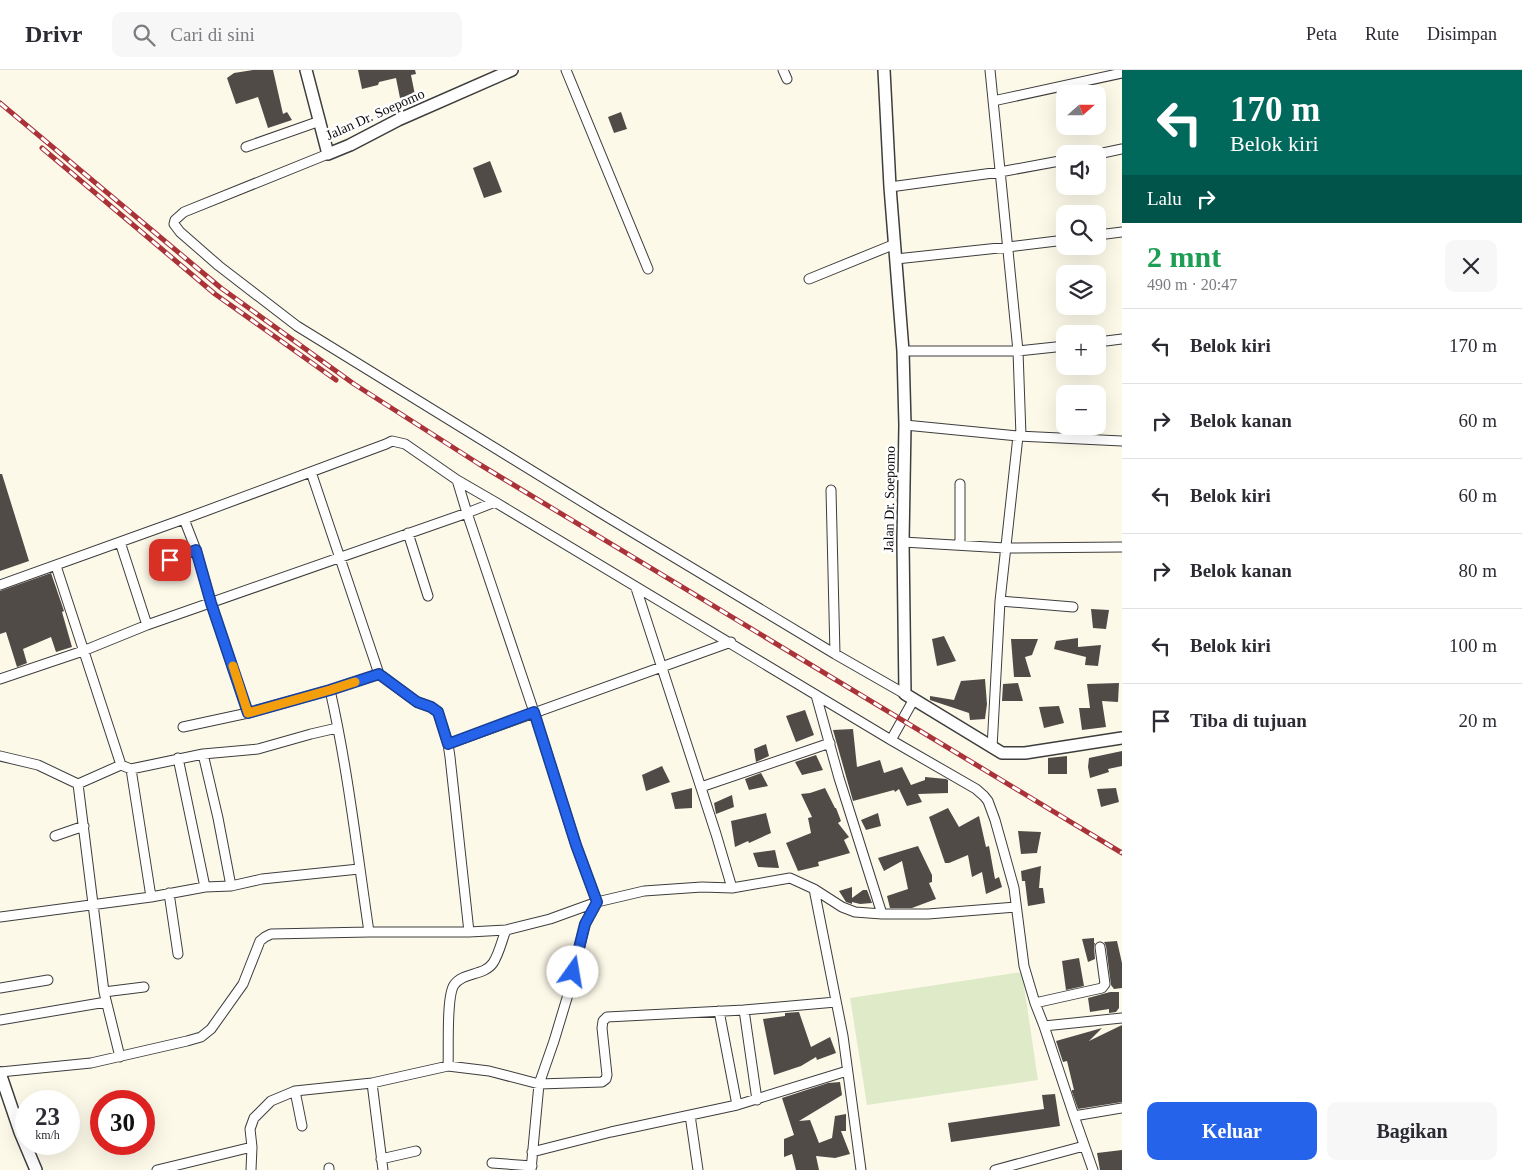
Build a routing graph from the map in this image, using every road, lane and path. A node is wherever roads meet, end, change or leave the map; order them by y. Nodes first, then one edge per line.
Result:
1 (306, 70) edge
2 (512, 70) edge
3 (566, 70) edge
4 (884, 70) edge
5 (990, 70) edge
6 (1122, 73) edge
7 (993, 101) junction
8 (320, 120) junction
9 (246, 147) dead end
10 (1122, 150) edge
11 (1106, 153) edge
12 (328, 154) junction
13 (1056, 162) edge
14 (1000, 172) junction
15 (890, 186) junction
16 (1122, 232) edge
17 (1106, 234) edge
18 (1056, 241) edge
19 (895, 244) junction
20 (1008, 247) junction
21 (896, 259) junction
22 (648, 269) dead end
23 (809, 279) dead end
24 (1122, 340) edge
25 (1106, 341) edge
26 (1056, 347) edge
27 (903, 351) junction
28 (1018, 351) junction
29 (905, 425) junction
30 (1020, 436) junction
31 (1122, 440) edge
32 (311, 472) junction
33 (457, 480) junction
34 (960, 484) dead end
35 (831, 490) dead end
36 (496, 502) junction
37 (467, 512) junction
38 (184, 519) junction
39 (408, 534) junction
40 (120, 542) junction
41 (903, 542) junction
42 (960, 545) junction
43 (1122, 547) edge
44 (1005, 548) junction
45 (196, 550) junction
46 (339, 558) junction
47 (157, 565) dead end
48 (56, 566) junction
49 (0, 585) edge
50 (636, 588) junction
51 (428, 596) dead end
52 (1000, 601) junction
53 (211, 603) junction
54 (1072, 607) dead end
55 (148, 625) junction
56 (730, 642) junction
57 (83, 651) junction
58 (835, 654) junction
59 (663, 667) junction
60 (379, 674) junction
61 (0, 679) edge
62 (330, 690) junction
63 (816, 695) junction
64 (909, 696) junction
65 (534, 712) junction
66 (248, 713) junction
67 (183, 727) dead end
68 (338, 728) junction
69 (1122, 738) edge
70 (891, 740) junction
71 (830, 743) junction
72 (448, 744) junction
73 (992, 748) junction
74 (203, 754) junction
75 (0, 756) edge
76 (178, 758) junction
77 (121, 765) junction
78 (131, 769) junction
79 (78, 784) junction
80 (701, 787) junction
81 (84, 826) junction
82 (54, 836) dead end
83 (359, 869) junction
84 (231, 886) junction
85 (205, 887) junction
86 (732, 888) junction
87 (814, 889) junction
88 (169, 893) junction
89 (151, 897) junction
90 (597, 902) junction
91 (93, 904) junction
92 (1016, 908) junction
93 (882, 914) junction
94 (0, 917) edge
95 (506, 930) junction
96 (369, 932) junction
97 (469, 932) junction
98 (1100, 947) dead end
99 (178, 954) dead end
100 (48, 980) dead end
101 (144, 987) dead end
102 (0, 988) edge
103 (104, 992) junction
104 (106, 1002) junction
105 (836, 1002) junction
106 (1035, 1003) junction
107 (744, 1010) junction
108 (719, 1011) junction
109 (1122, 1018) edge
110 (0, 1020) edge
111 (1044, 1026) junction
112 (120, 1057) junction
113 (448, 1066) junction
114 (847, 1071) junction
115 (0, 1073) edge
116 (372, 1083) junction
117 (540, 1084) junction
118 (296, 1091) junction
119 (757, 1100) junction
120 (737, 1106) junction
121 (1122, 1108) edge
122 (690, 1115) junction
123 (1074, 1116) junction
124 (302, 1126) dead end
125 (1084, 1146) junction
126 (252, 1148) junction
127 (416, 1151) dead end
128 (532, 1152) junction
129 (382, 1159) junction
130 (492, 1163) dead end
131 (531, 1168) edge
132 (36, 1170) edge
133 (157, 1170) edge
134 (251, 1170) edge
135 (383, 1170) edge
136 (698, 1170) edge
137 (861, 1170) edge
138 (995, 1170) edge
139 (1093, 1170) edge

1 - 8 street, Jalan Dr. Soepomo
2 - 12 street, Jalan Dr. Soepomo
3 - 22 street
4 - 15 street, Jalan Dr. Soepomo
5 - 7 street
6 - 7 street
7 - 14 street
8 - 9 street
8 - 12 street, Jalan Dr. Soepomo
10 - 11 street
12 - 58 street
13 - 14 street
14 - 15 street
14 - 20 street
15 - 19 street, Jalan Dr. Soepomo
16 - 17 street
18 - 20 street
19 - 21 street, Jalan Dr. Soepomo
19 - 23 street
20 - 21 street
20 - 28 street
21 - 27 street, Jalan Dr. Soepomo
24 - 25 street
26 - 28 street
27 - 28 street
27 - 29 street, Jalan Dr. Soepomo
28 - 30 street
29 - 30 street
29 - 41 street, Jalan Dr. Soepomo
30 - 31 street
30 - 44 street
32 - 33 street
32 - 38 street
32 - 46 street
33 - 36 street
33 - 37 street
34 - 42 street
35 - 58 street
36 - 37 street
36 - 50 street
37 - 39 street
37 - 65 street
38 - 40 street
38 - 45 street
39 - 46 street
39 - 51 street
40 - 48 street
40 - 55 street
41 - 42 street
41 - 64 street, Jalan Dr. Soepomo
42 - 44 street
43 - 44 street
44 - 52 street
45 - 47 street
45 - 53 street
46 - 53 street
46 - 60 street
48 - 49 street
48 - 57 street
50 - 56 street
50 - 59 street
52 - 54 street
52 - 73 street
53 - 55 street
53 - 66 street
55 - 57 street
56 - 59 street
56 - 63 street
57 - 61 street
57 - 77 street
58 - 64 street
59 - 65 street
59 - 80 street
60 - 62 street
60 - 72 street
62 - 66 street
62 - 68 street
63 - 70 street
63 - 71 street
64 - 70 street
64 - 73 street
65 - 72 street
65 - 90 street
66 - 67 street
68 - 74 street
68 - 83 street
69 - 73 street
70 - 92 street
71 - 80 street
71 - 93 street
72 - 97 street
74 - 76 street
74 - 84 street
75 - 79 street
76 - 78 street
76 - 85 street
77 - 78 street
77 - 79 street
78 - 89 street
79 - 81 street
80 - 86 street
81 - 82 street
81 - 91 street
83 - 84 street
83 - 96 street
84 - 85 street
85 - 88 street
86 - 87 street
86 - 90 street
87 - 93 street
87 - 105 street
88 - 89 street
88 - 99 street
89 - 91 street
90 - 95 street
90 - 117 street
91 - 94 street
91 - 103 street
92 - 93 street
92 - 106 street
95 - 97 street
95 - 113 street
96 - 97 street
96 - 112 street
98 - 106 street
100 - 102 street
101 - 103 street
103 - 104 street
104 - 110 street
104 - 112 street
105 - 107 street
105 - 114 street
106 - 111 street
107 - 108 street
107 - 119 street
108 - 117 street
108 - 120 street
109 - 111 street
111 - 123 street
112 - 115 street
113 - 116 street
113 - 117 street
114 - 119 street
114 - 137 street
115 - 132 street
116 - 118 street
116 - 129 street
117 - 128 street
118 - 124 street
118 - 126 street
119 - 120 street
120 - 122 street
121 - 123 street
122 - 128 street
122 - 136 street
123 - 125 street
125 - 138 street
125 - 139 street
126 - 133 street
126 - 134 street
127 - 129 street
128 - 131 street
129 - 135 street
130 - 131 street

